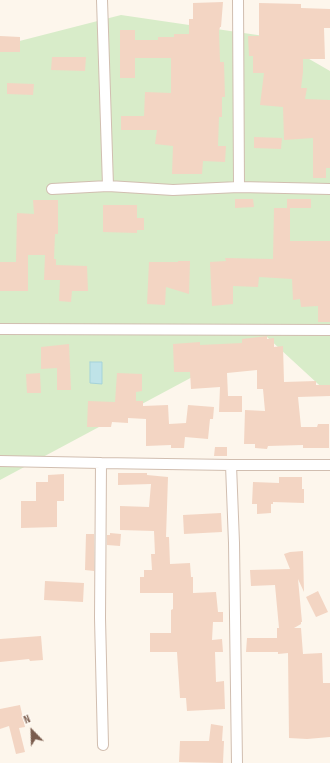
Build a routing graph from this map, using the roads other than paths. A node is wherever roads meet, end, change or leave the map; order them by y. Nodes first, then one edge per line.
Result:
1 (102, 0) edge
2 (238, 0) edge
3 (108, 186) junction
4 (239, 187) junction
5 (52, 189) dead end
6 (330, 189) edge
7 (0, 329) edge
8 (330, 330) edge
9 (0, 461) edge
10 (101, 463) junction
11 (231, 465) junction
12 (330, 465) edge
13 (103, 745) dead end
14 (237, 763) edge

1 - 3 street
2 - 4 street
3 - 4 street
3 - 5 street
4 - 6 street
7 - 8 street
9 - 10 street
10 - 11 street
10 - 13 street
11 - 12 street
11 - 14 street

